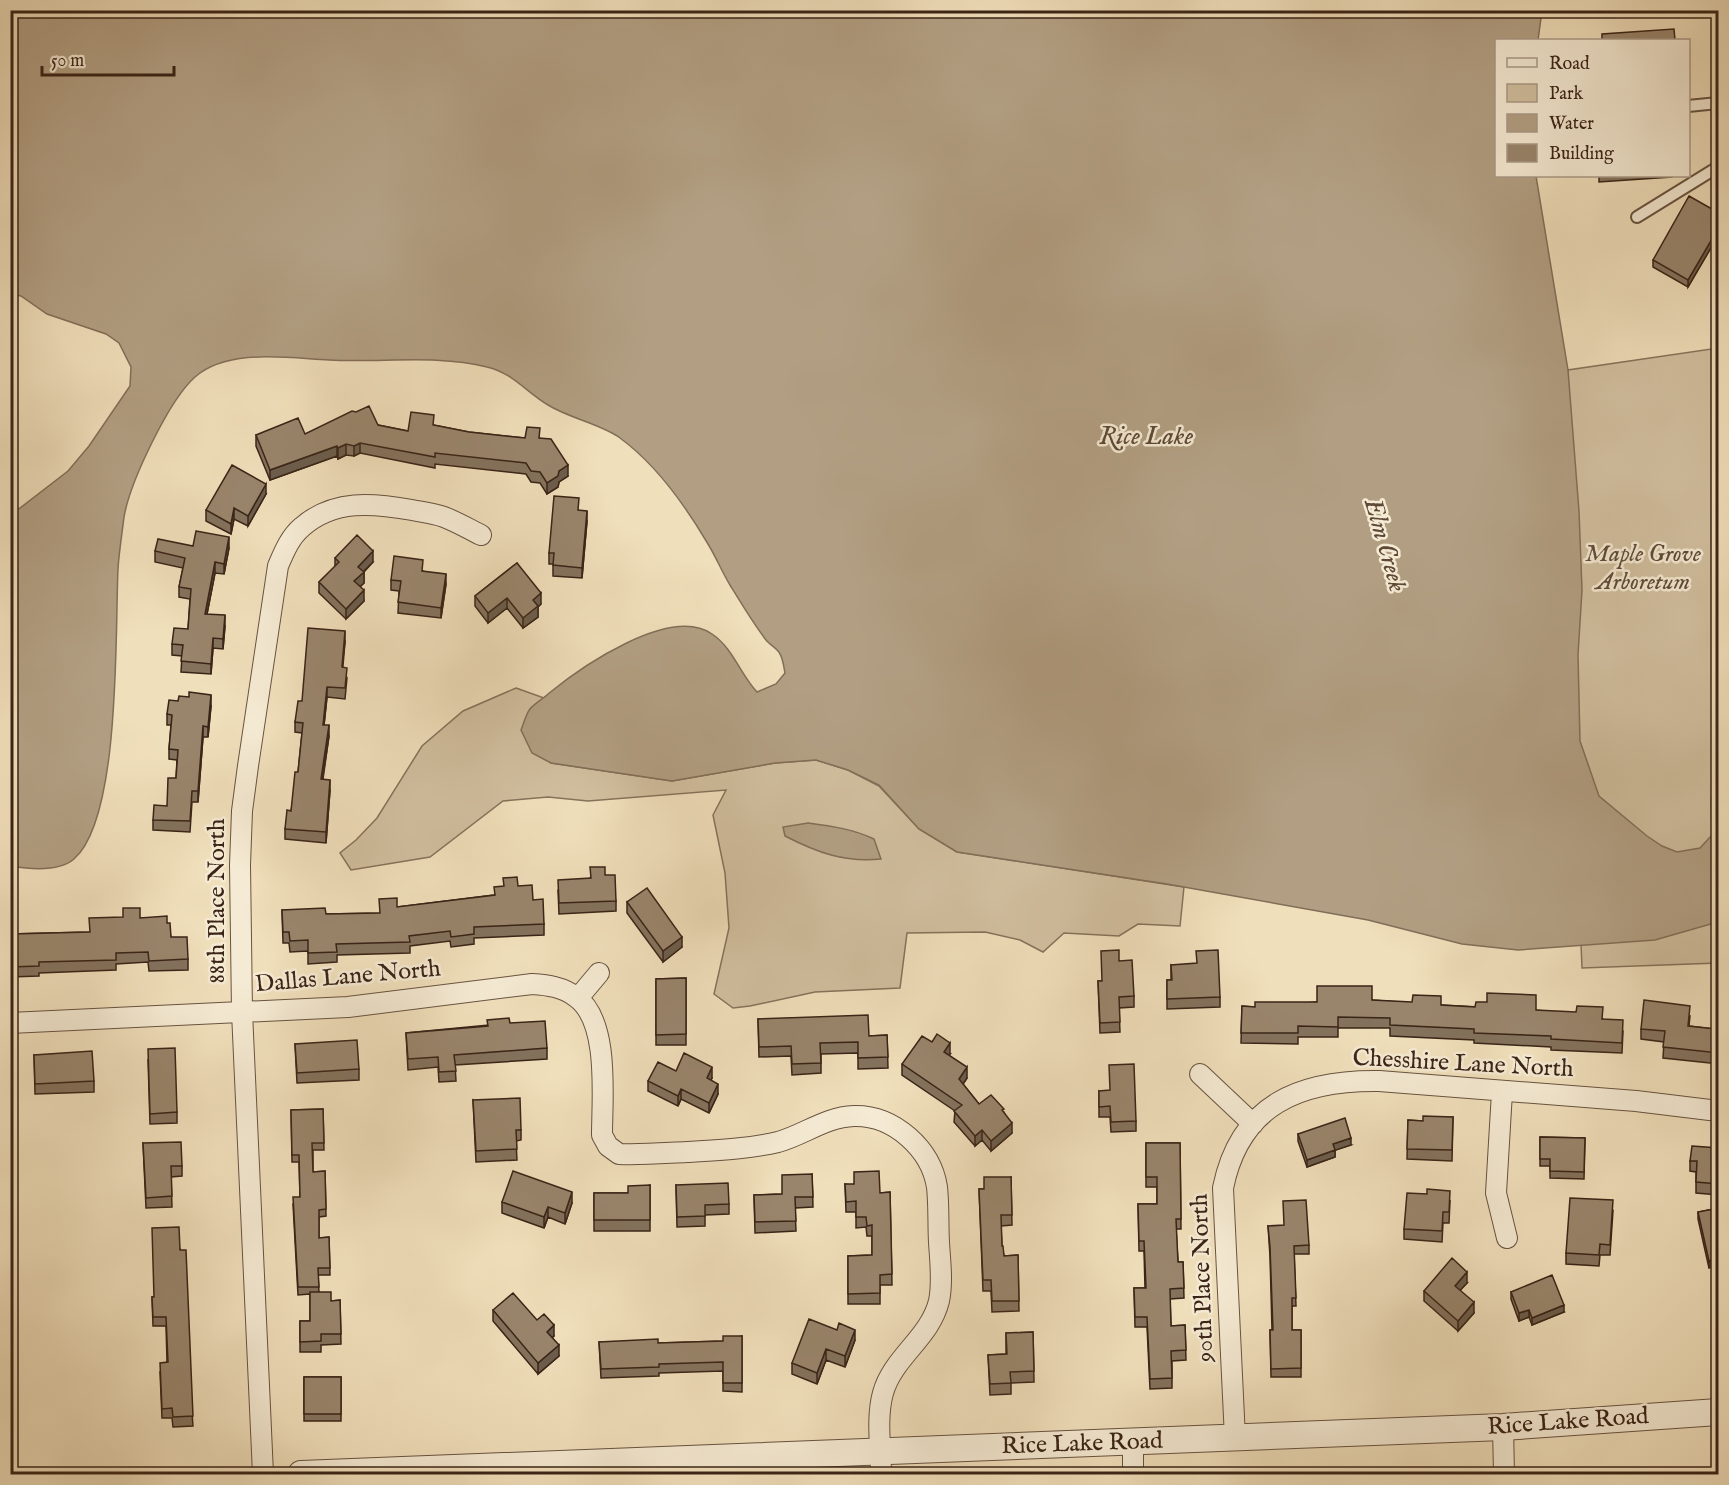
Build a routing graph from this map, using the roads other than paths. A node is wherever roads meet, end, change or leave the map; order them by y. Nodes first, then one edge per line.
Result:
1 (1719, 103) edge
2 (1690, 106) edge
3 (1719, 167) edge
4 (1637, 217) dead end
5 (481, 535) dead end
6 (599, 973) dead end
7 (578, 998) junction
8 (242, 1012) junction
9 (10, 1023) edge
10 (1200, 1074) dead end
11 (1502, 1092) junction
12 (1719, 1111) edge
13 (1253, 1124) junction
14 (1507, 1238) dead end
15 (1719, 1412) edge
16 (1503, 1427) junction
17 (1234, 1438) junction
18 (1132, 1442) junction
19 (881, 1463) edge
20 (440, 1472) edge
21 (263, 1474) edge
22 (302, 1474) edge
23 (1133, 1474) edge
24 (1504, 1474) edge

1 - 2 lane
3 - 4 lane
5 - 8 street, 88th Place North
6 - 7 street
7 - 8 street, Dallas Lane North
7 - 19 street
8 - 9 street, Dallas Lane North
8 - 21 street, 88th Place North
10 - 13 street
11 - 12 street, Chesshire Lane North
11 - 13 street, Chesshire Lane North
11 - 14 street
13 - 17 street, 90th Place North
15 - 16 street, Rice Lake Road
16 - 17 street, Rice Lake Road
16 - 24 street
17 - 18 street, Rice Lake Road
18 - 19 street, Rice Lake Road
18 - 23 street
19 - 20 street, Rice Lake Road
20 - 22 street, Rice Lake Road

